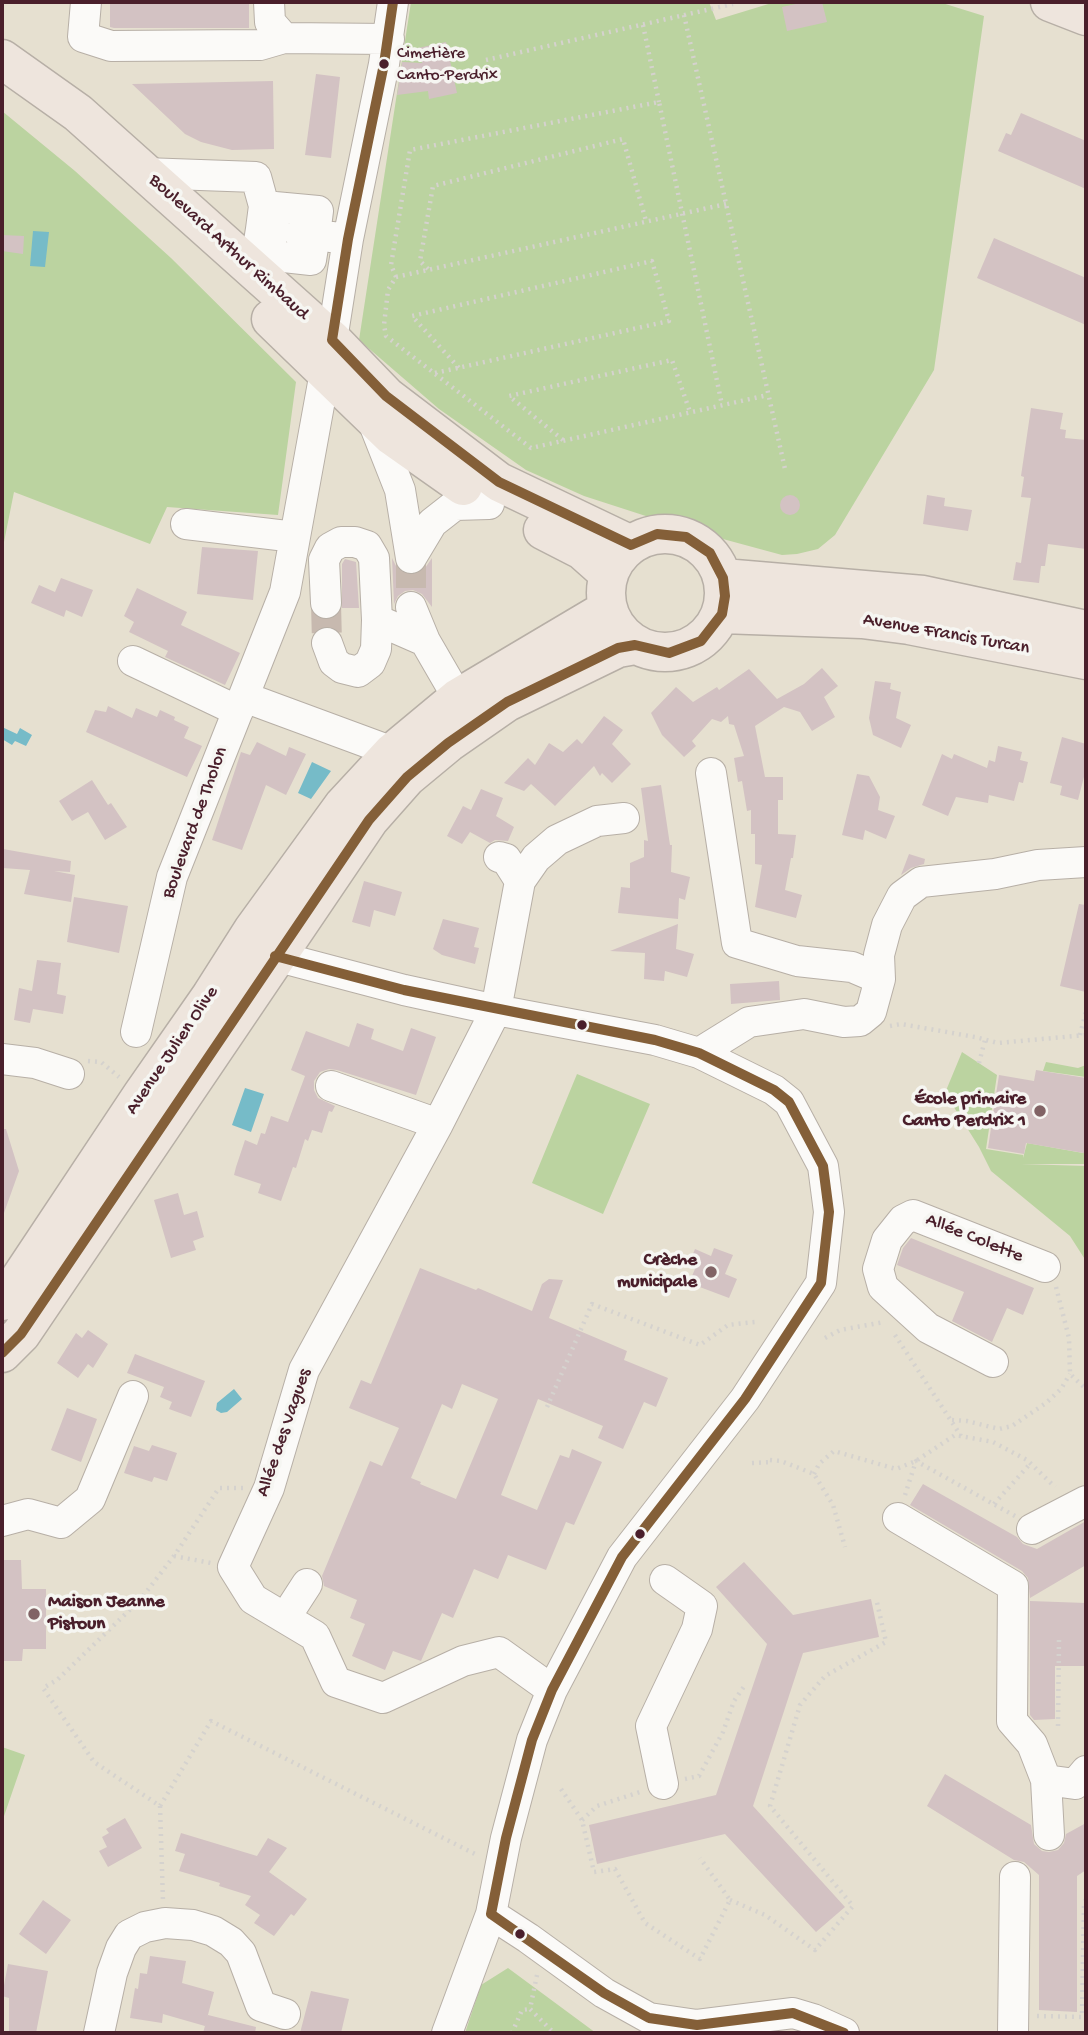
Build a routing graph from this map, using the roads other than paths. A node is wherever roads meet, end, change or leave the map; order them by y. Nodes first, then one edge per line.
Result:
1 (86, 2) edge
2 (270, 2) edge
3 (393, 2) edge
4 (1050, 2) edge
5 (1086, 16) edge
6 (284, 38) junction
7 (388, 39) junction
8 (2, 59) edge
9 (2, 82) edge
10 (144, 173) junction
11 (348, 239) junction
12 (328, 356) junction
13 (372, 419) junction
14 (489, 503) junction
15 (186, 524) dead end
16 (295, 537) junction
17 (616, 576) junction
18 (722, 596) junction
19 (326, 603) tunnel mouth
20 (411, 607) tunnel mouth
21 (377, 620) junction
22 (1086, 629) edge
23 (425, 641) junction
24 (327, 643) tunnel mouth
25 (635, 645) junction
26 (1086, 660) edge
27 (133, 662) dead end
28 (458, 698) junction
29 (241, 704) junction
30 (393, 752) junction
31 (711, 773) dead end
32 (343, 806) junction
33 (624, 818) dead end
34 (499, 857) dead end
35 (1086, 862) edge
36 (520, 881) junction
37 (275, 956) junction
38 (880, 979) junction
39 (496, 1010) junction
40 (136, 1032) dead end
41 (699, 1054) junction
42 (2, 1059) edge
43 (69, 1074) dead end
44 (331, 1086) dead end
45 (438, 1124) junction
46 (1045, 1267) road end
47 (3, 1300) edge
48 (2, 1353) edge
49 (993, 1362) dead end
50 (133, 1396) dead end
51 (1086, 1501) edge
52 (898, 1518) road end
53 (2, 1521) edge
54 (1032, 1530) dead end
55 (665, 1580) dead end
56 (307, 1584) dead end
57 (285, 1618) junction
58 (552, 1690) junction
59 (1086, 1771) edge
60 (1046, 1780) junction
61 (663, 1784) road end
62 (1049, 1835) dead end
63 (1015, 1877) dead end
64 (491, 1914) junction
65 (285, 2014) dead end
66 (1012, 2024) edge
67 (99, 2033) edge
68 (447, 2033) edge
69 (844, 2033) edge

1 - 6 street
2 - 6 street
3 - 7 street, Boulevard de Tholon
4 - 5 main road
6 - 7 street
7 - 11 street, Boulevard de Tholon
8 - 10 main road, Boulevard Arthur Rimbaud
9 - 12 main road, Boulevard Arthur Rimbaud
10 - 11 street
10 - 12 main road, Boulevard Arthur Rimbaud
11 - 12 street, Boulevard de Tholon
12 - 13 main road, Boulevard Arthur Rimbaud
12 - 16 street, Boulevard de Tholon
12 - 17 main road, Boulevard Arthur Rimbaud
13 - 14 main road, Boulevard Arthur Rimbaud
13 - 14 street
14 - 17 main road, Boulevard Arthur Rimbaud
15 - 16 street
16 - 29 street, Boulevard de Tholon
17 - 18 main road
17 - 25 main road
17 - 28 main road, Avenue Julien Olive
18 - 22 main road, Avenue Francis Turcan
18 - 25 main road
18 - 26 main road, Avenue Francis Turcan
19 - 21 street
20 - 23 street
21 - 23 street
21 - 24 street
23 - 28 street
25 - 37 main road, Avenue Julien Olive
27 - 29 street
28 - 30 main road, Avenue Julien Olive
29 - 30 street
29 - 40 street, Boulevard de Tholon
30 - 32 main road, Avenue Julien Olive
31 - 38 street
32 - 37 street, Avenue Julien Olive
32 - 47 main road, Avenue Julien Olive
33 - 36 street, Allée des Vagues
34 - 36 street
35 - 38 street
36 - 39 street, Allée des Vagues
37 - 39 street
37 - 48 main road, Avenue Julien Olive
38 - 41 street
39 - 41 street
39 - 45 street, Allée des Vagues
41 - 58 street
42 - 43 street
44 - 45 street
45 - 57 street, Allée des Vagues
46 - 49 street, Allée Colette
50 - 53 street
51 - 54 street
52 - 60 street
55 - 61 street
56 - 57 street
57 - 58 street
58 - 64 street
59 - 60 street
60 - 62 street
63 - 66 street
64 - 68 street
64 - 69 street
65 - 67 street

